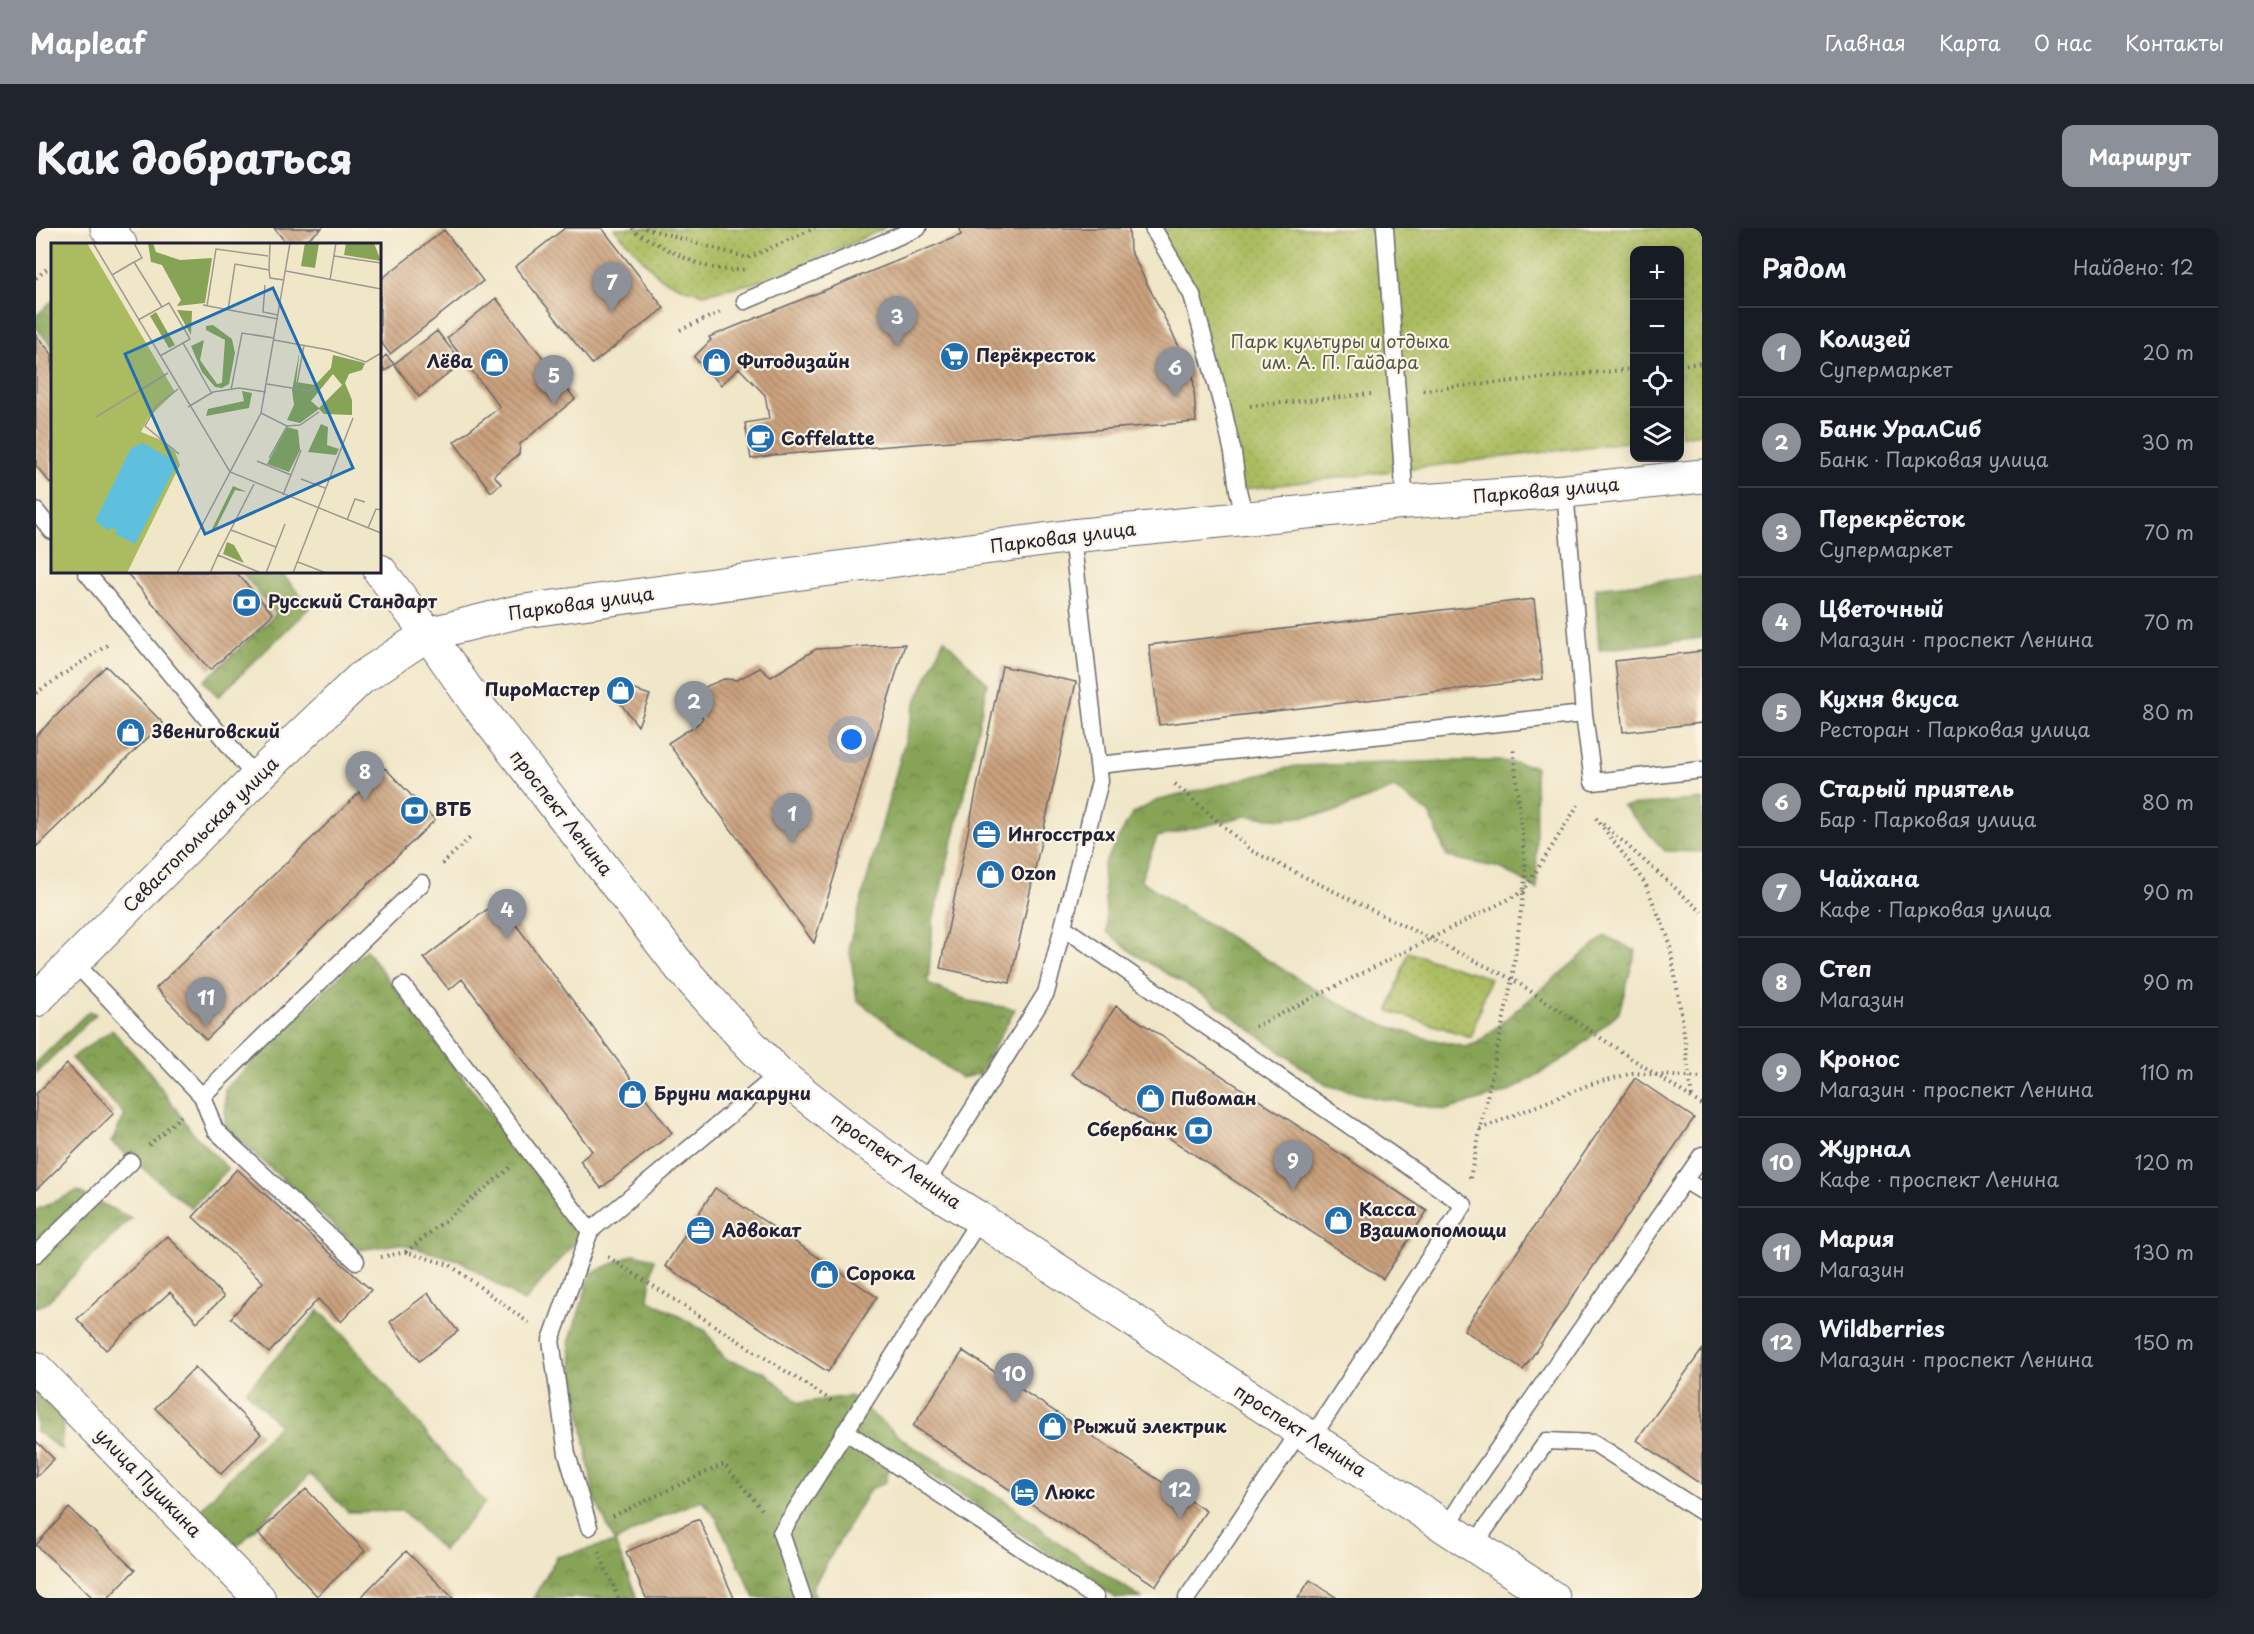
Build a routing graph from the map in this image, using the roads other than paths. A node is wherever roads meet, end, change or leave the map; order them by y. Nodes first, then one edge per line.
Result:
1 (107, 228) edge
2 (918, 228) edge
3 (1153, 228) edge
4 (1385, 228) edge
5 (119, 243) edge
6 (745, 301) road end
7 (1702, 476) edge
8 (1565, 491) junction
9 (1405, 502) junction
10 (36, 511) edge
11 (1245, 518) junction
12 (51, 530) edge
13 (1072, 536) junction
14 (381, 572) edge
15 (87, 573) edge
16 (428, 633) junction
17 (1584, 714) junction
18 (1098, 765) junction
19 (1702, 770) edge
20 (256, 778) junction
21 (422, 884) road end
22 (1063, 927) junction
23 (74, 962) junction
24 (403, 986) dead end
25 (36, 1000) edge
26 (778, 1074) junction
27 (202, 1096) junction
28 (1702, 1155) edge
29 (131, 1162) road end
30 (1684, 1179) junction
31 (925, 1185) junction
32 (1702, 1191) edge
33 (980, 1219) junction
34 (588, 1237) junction
35 (36, 1254) edge
36 (356, 1261) road end
37 (36, 1368) edge
38 (846, 1431) junction
39 (1306, 1435) junction
40 (1702, 1512) edge
41 (589, 1527) road end
42 (1446, 1528) junction
43 (1474, 1545) junction
44 (260, 1598) edge
45 (803, 1598) edge
46 (1096, 1598) edge
47 (1187, 1598) edge
48 (1553, 1598) edge

1 - 5 street
2 - 6 lane
3 - 11 lane
4 - 9 lane
7 - 8 street, Парковая улица
8 - 9 street, Парковая улица
8 - 17 lane
9 - 11 street, Парковая улица
10 - 12 lane
11 - 13 street, Парковая улица
13 - 16 street, Парковая улица
13 - 18 lane
14 - 16 street, проспект Ленина
15 - 20 lane
16 - 20 street, Севастопольская улица
16 - 26 street, проспект Ленина
17 - 18 lane
17 - 19 lane
18 - 22 lane
20 - 23 street, Севастопольская улица
21 - 27 lane
22 - 31 lane
22 - 39 lane
23 - 25 street, Севастопольская улица
23 - 27 lane
24 - 34 lane
26 - 31 street, проспект Ленина
26 - 34 lane
27 - 36 lane
28 - 30 lane
29 - 35 lane
30 - 32 lane
30 - 42 lane
31 - 33 street, проспект Ленина
33 - 38 lane
33 - 39 street, проспект Ленина
34 - 41 lane
37 - 44 street, улица Пушкина
38 - 45 lane
38 - 46 lane
39 - 42 street, проспект Ленина
39 - 47 lane
40 - 43 lane
42 - 43 street, проспект Ленина
43 - 48 street, проспект Ленина

